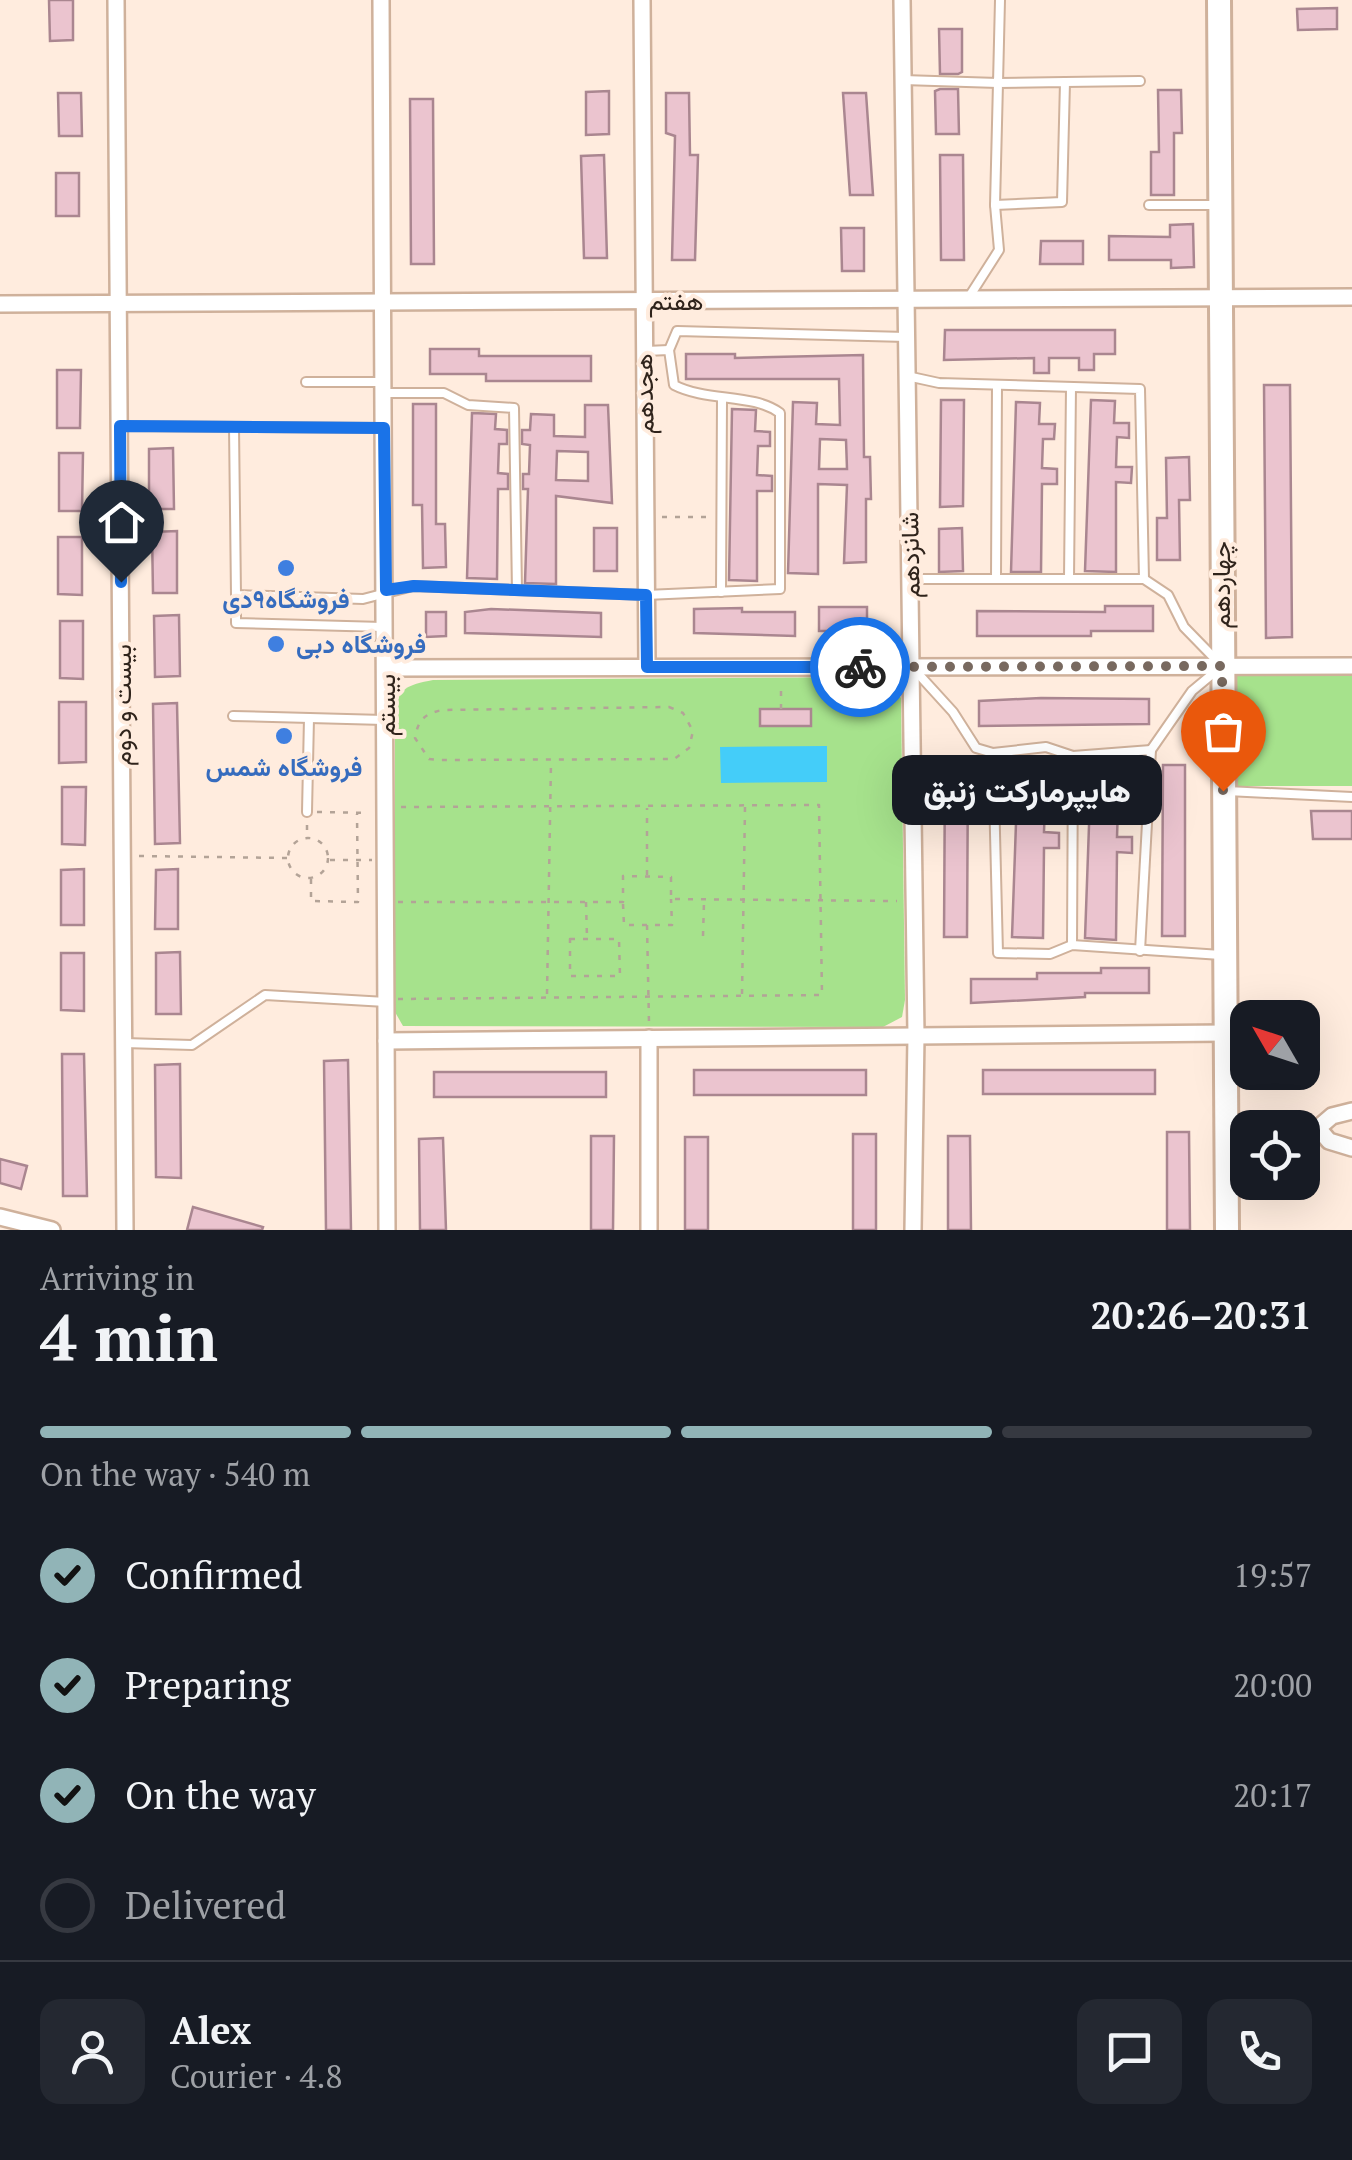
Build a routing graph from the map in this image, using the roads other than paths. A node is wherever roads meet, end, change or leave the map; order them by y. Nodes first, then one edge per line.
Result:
1 (116, 0) edge
2 (382, 0) edge
3 (642, 0) edge
4 (902, 0) edge
5 (1000, 0) edge
6 (1220, 0) edge
7 (902, 80) junction
8 (1140, 81) dead end
9 (1065, 82) junction
10 (998, 84) junction
11 (1221, 205) junction
12 (996, 206) junction
13 (1149, 206) dead end
14 (1352, 297) edge
15 (1221, 298) junction
16 (967, 299) junction
17 (906, 300) junction
18 (643, 301) junction
19 (384, 302) junction
20 (0, 304) edge
21 (119, 304) junction
22 (906, 337) junction
23 (669, 350) junction
24 (644, 351) junction
25 (907, 376) junction
26 (306, 382) dead end
27 (998, 384) junction
28 (1071, 387) junction
29 (384, 388) junction
30 (722, 400) junction
31 (120, 426) junction
32 (234, 427) junction
33 (384, 428) junction
34 (996, 578) junction
35 (1069, 578) junction
36 (1144, 578) junction
37 (910, 579) junction
38 (386, 590) junction
39 (517, 590) junction
40 (721, 592) junction
41 (236, 595) junction
42 (646, 595) junction
43 (386, 627) junction
44 (1222, 666) junction
45 (1352, 666) edge
46 (647, 667) junction
47 (912, 667) junction
48 (386, 668) junction
49 (233, 716) dead end
50 (309, 718) junction
51 (386, 720) junction
52 (1151, 750) junction
53 (992, 753) junction
54 (1073, 756) junction
55 (1223, 791) junction
56 (1352, 797) edge
57 (307, 812) road end
58 (1072, 945) junction
59 (1140, 950) junction
60 (1225, 955) junction
61 (386, 1002) junction
62 (1226, 1033) junction
63 (916, 1036) junction
64 (649, 1038) junction
65 (386, 1041) junction
66 (124, 1043) junction
67 (1352, 1111) edge
68 (1320, 1122) edge
69 (1227, 1127) junction
70 (1230, 1127) edge
71 (1320, 1136) edge
72 (1352, 1148) edge
73 (0, 1217) edge
74 (52, 1230) edge
75 (125, 1230) edge
76 (387, 1230) edge
77 (649, 1230) edge
78 (914, 1230) edge
79 (1227, 1230) edge

1 - 21 street, بیست و دوم
2 - 19 street, بیستم
3 - 18 street, هجدهم
4 - 7 street, شانزدهم
5 - 10 lane
6 - 11 main road, چهاردهم
7 - 10 lane
7 - 17 street, شانزدهم
8 - 9 lane
9 - 10 lane
9 - 12 lane
10 - 12 lane
11 - 13 lane
11 - 15 main road, چهاردهم
12 - 16 lane
14 - 15 street, هفتم
15 - 16 street, هفتم
15 - 44 main road, چهاردهم
16 - 17 street, هفتم
17 - 18 street, هفتم
17 - 22 street, شانزدهم
18 - 19 street, هفتم
18 - 24 street, هجدهم
19 - 21 street, هفتم
19 - 29 street, بیستم
20 - 21 street, هفتم
21 - 31 street, بیست و دوم
22 - 23 lane
22 - 25 street, شانزدهم
23 - 24 lane
23 - 30 lane
24 - 42 street, هجدهم
25 - 27 lane
25 - 37 street, شانزدهم
26 - 29 lane
27 - 28 lane
27 - 34 lane
28 - 35 lane
28 - 36 lane
29 - 33 street, بیستم
29 - 39 lane
30 - 40 lane
30 - 40 lane
31 - 32 lane
31 - 66 street, بیست و دوم
32 - 33 lane
32 - 41 lane
33 - 38 street, بیستم
34 - 35 lane
34 - 37 lane
35 - 36 lane
36 - 44 lane
37 - 47 street, شانزدهم
38 - 39 lane
38 - 41 lane
38 - 43 street, بیستم
39 - 42 lane
40 - 42 lane
41 - 43 lane
42 - 46 street, هجدهم
43 - 48 street, بیستم
44 - 45 street
44 - 47 street
44 - 52 lane
44 - 55 main road, چهاردهم
46 - 47 street
46 - 48 street
47 - 53 lane
47 - 63 street, شانزدهم
48 - 51 street, بیستم
49 - 50 lane
50 - 51 lane
50 - 57 lane
51 - 61 street, بیستم
52 - 54 lane
52 - 59 lane
53 - 54 lane
53 - 58 lane
54 - 58 lane
55 - 56 lane
55 - 60 main road, چهاردهم
58 - 59 lane
59 - 60 lane
60 - 62 main road, چهاردهم
61 - 65 street, بیستم
61 - 66 lane
62 - 63 street
62 - 69 main road, چهاردهم
63 - 64 street
63 - 78 street, شانزدهم
64 - 65 street
64 - 77 street
65 - 76 street, بیستم
66 - 75 street, بیست و دوم
67 - 68 street
69 - 70 street
69 - 79 main road, چهاردهم
71 - 72 street
73 - 74 street

